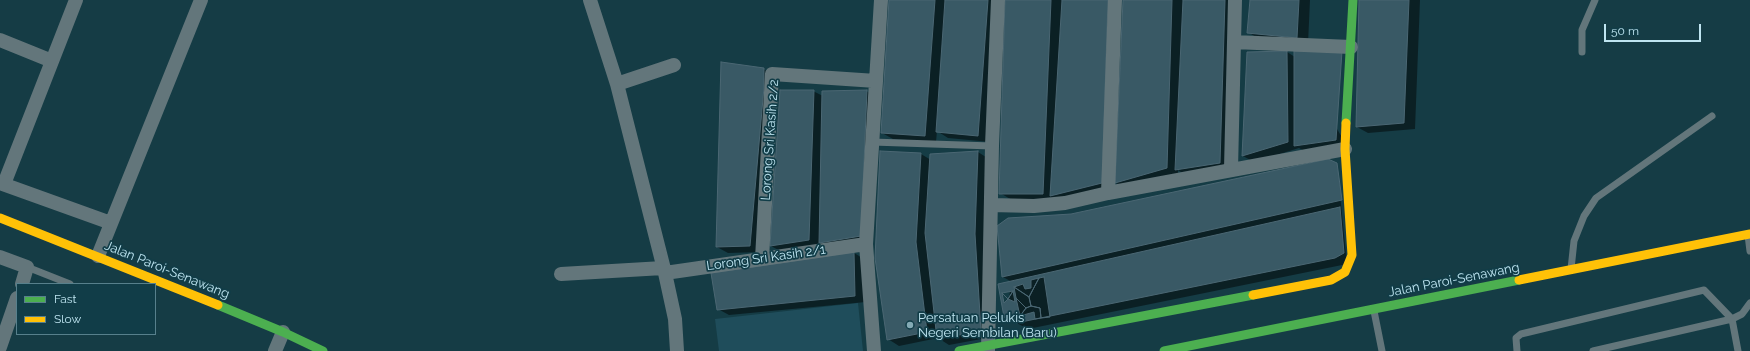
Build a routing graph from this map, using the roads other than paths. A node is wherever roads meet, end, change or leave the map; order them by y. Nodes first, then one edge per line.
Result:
1 (76, 0) edge
2 (201, 0) edge
3 (590, 0) edge
4 (881, 0) edge
5 (998, 0) edge
6 (1115, 0) edge
7 (1235, 0) edge
8 (1353, 0) edge
9 (1594, 0) edge
10 (0, 40) edge
11 (1234, 42) junction
12 (1351, 47) junction
13 (1582, 52) dead end
14 (52, 61) junction
15 (674, 65) dead end
16 (876, 81) junction
17 (617, 84) junction
18 (1712, 116) dead end
19 (872, 142) junction
20 (992, 146) junction
21 (1345, 149) junction
22 (1231, 169) junction
23 (2, 184) edge
24 (1108, 193) junction
25 (991, 205) junction
26 (0, 218) edge
27 (111, 223) junction
28 (1749, 234) edge
29 (866, 244) junction
30 (1750, 252) edge
31 (98, 256) junction
32 (0, 257) edge
33 (762, 259) junction
34 (27, 267) junction
35 (664, 270) junction
36 (1570, 271) junction
37 (561, 274) dead end
38 (22, 283) edge
39 (67, 283) edge
40 (16, 301) edge
41 (1750, 304) edge
42 (1374, 309) junction
43 (1732, 319) junction
44 (283, 332) junction
45 (0, 347) edge
46 (988, 348) edge
47 (275, 351) edge
48 (323, 351) edge
49 (677, 351) edge
50 (874, 351) edge
51 (959, 351) edge
52 (1164, 351) edge
53 (1382, 351) edge
54 (1517, 351) edge
55 (1593, 351) edge
56 (1738, 351) edge

1 - 14 street
2 - 27 street
3 - 17 street
4 - 16 street
5 - 20 street
6 - 24 street
7 - 11 street
8 - 12 main road
9 - 13 lane
10 - 14 street
11 - 12 street
11 - 22 street
12 - 21 main road
14 - 23 street
15 - 17 street
16 - 19 street
16 - 33 street, Lorong Sri Kasih 2/2
17 - 35 street
18 - 36 lane
19 - 20 lane
19 - 29 street
20 - 25 street
21 - 22 street
21 - 46 main road
22 - 24 street
23 - 27 street
24 - 25 street
25 - 46 street
26 - 31 main road, Jalan Paroi-Senawang
27 - 31 street
28 - 30 lane
28 - 36 main road, Jalan Paroi-Senawang
29 - 33 street, Lorong Sri Kasih 2/1
29 - 50 street
31 - 44 main road, Jalan Paroi-Senawang
32 - 34 street
33 - 35 street, Lorong Sri Kasih 2/1
34 - 38 street
34 - 39 lane
35 - 37 street, Lorong Sri Kasih 2/1
35 - 49 street
36 - 42 main road, Jalan Paroi-Senawang
40 - 45 street
41 - 43 lane
42 - 52 main road, Jalan Paroi-Senawang
42 - 53 lane
43 - 54 lane
43 - 55 lane
43 - 56 lane
44 - 47 street
44 - 48 main road, Jalan Paroi-Senawang
46 - 51 main road

